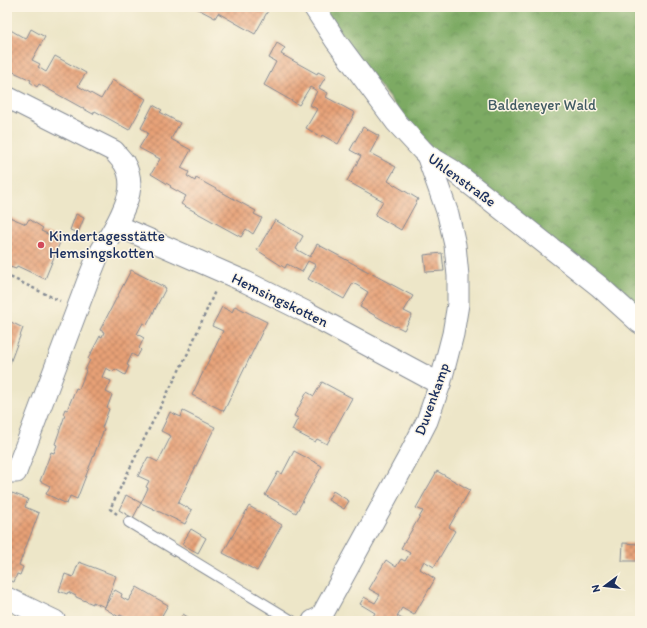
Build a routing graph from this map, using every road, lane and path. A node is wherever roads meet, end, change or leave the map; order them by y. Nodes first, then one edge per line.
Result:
1 (314, 7) edge
2 (7, 97) edge
3 (427, 155) junction
4 (116, 225) junction
5 (9, 267) dead end
6 (224, 273) junction
7 (77, 309) junction
8 (640, 323) edge
9 (440, 384) junction
10 (7, 472) edge
11 (129, 522) joint
12 (7, 598) edge
13 (55, 621) edge
14 (292, 621) edge
15 (313, 621) edge

1 - 3 street, Uhlenstraße
2 - 4 street
3 - 8 street, Uhlenstraße
3 - 9 street, Duvenkamp
4 - 6 street, Hemsingskotten
4 - 7 street
5 - 7 path
6 - 9 street, Hemsingskotten
6 - 11 path
7 - 10 street
9 - 15 street, Duvenkamp
11 - 14 lane
12 - 13 street

